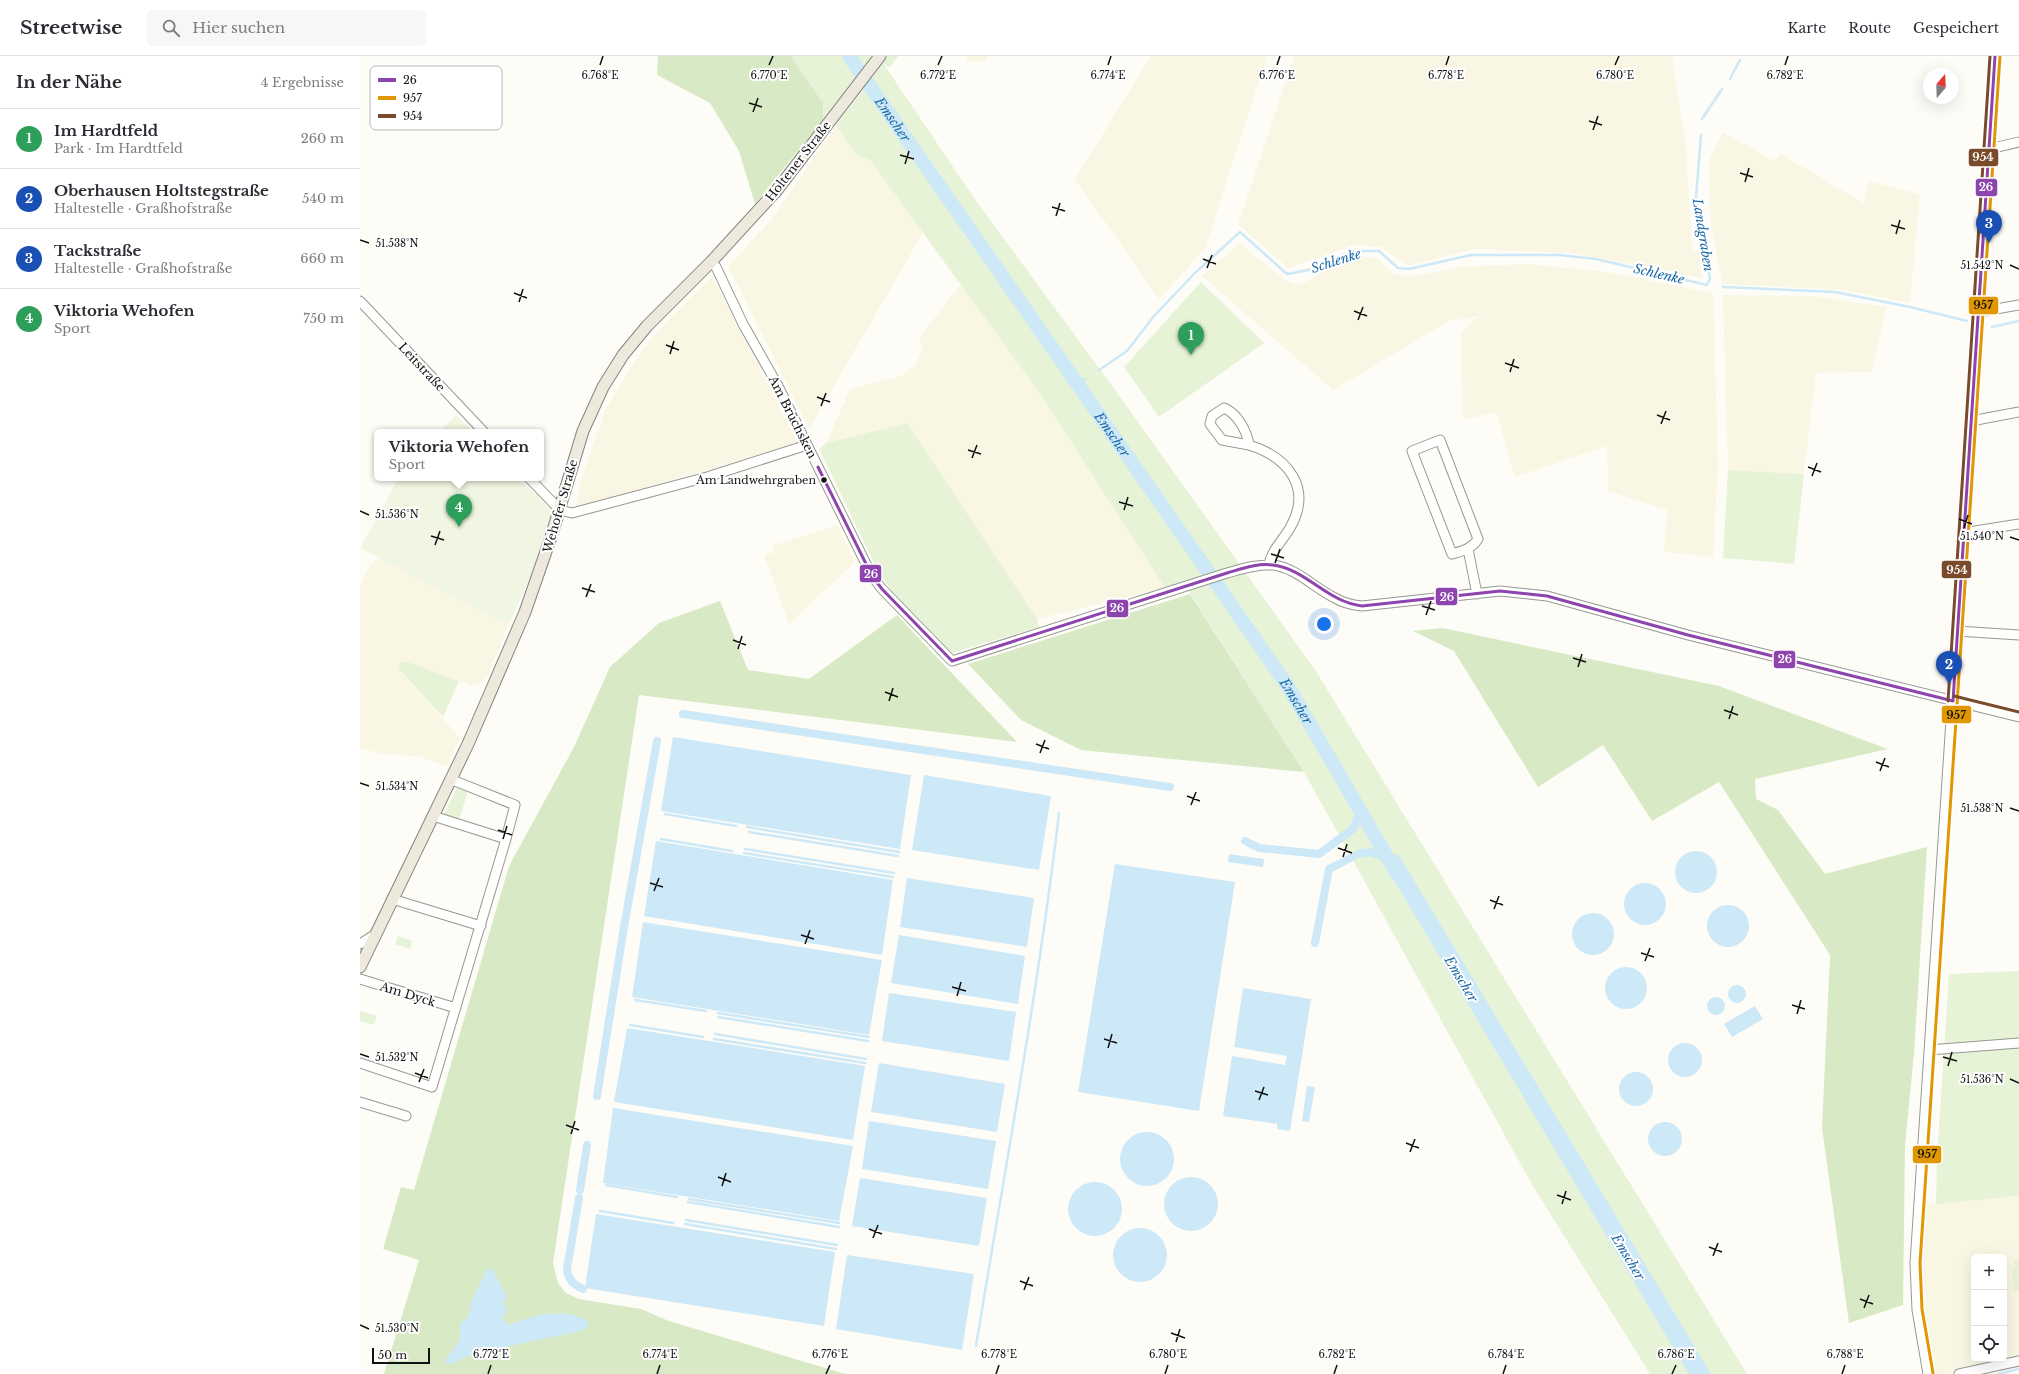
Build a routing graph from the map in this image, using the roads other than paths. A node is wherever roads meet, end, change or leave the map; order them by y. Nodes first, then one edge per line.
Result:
1 (1995, 56) edge
2 (877, 60) edge
3 (2019, 142) edge
4 (1989, 149) junction
5 (711, 262) junction
6 (360, 301) edge
7 (2019, 305) edge
8 (1978, 312) junction
9 (2019, 412) edge
10 (1971, 421) junction
11 (481, 429) edge
12 (807, 445) junction
13 (1248, 445) junction
14 (532, 481) edge
15 (560, 510) junction
16 (2019, 524) edge
17 (1964, 533) junction
18 (1468, 549) junction
19 (1269, 565) junction
20 (1477, 594) junction
21 (1957, 630) junction
22 (2019, 635) edge
23 (1953, 701) junction
24 (2019, 717) edge
25 (451, 778) junction
26 (433, 816) junction
27 (506, 838) junction
28 (392, 899) junction
29 (481, 926) junction
30 (376, 934) junction
31 (360, 944) edge
32 (360, 967) edge
33 (360, 979) edge
34 (456, 1008) junction
35 (2019, 1042) edge
36 (1929, 1050) junction
37 (360, 1063) edge
38 (360, 1102) edge
39 (406, 1116) dead end
40 (2019, 1361) edge
41 (1928, 1374) edge
42 (1959, 1374) edge

1 - 4 street
2 - 5 main road, Holtener Straße
3 - 4 street
4 - 8 street
5 - 12 street, Am Brüchsken
5 - 15 main road, Wehofer Straße
6 - 11 street, Leitstraße
7 - 8 street
8 - 10 street
9 - 10 street
10 - 17 street
12 - 15 street
12 - 19 street, Am Brüchsken
13 - 13 street
13 - 19 street
14 - 15 street
15 - 25 main road, Wehofer Straße
16 - 17 street
17 - 21 street
18 - 18 street
18 - 20 street
19 - 20 street
20 - 23 street
21 - 22 street
21 - 23 street
23 - 24 street
23 - 36 street
25 - 26 main road
25 - 27 street
26 - 27 street
26 - 28 main road
27 - 29 street
28 - 29 street
28 - 30 main road
29 - 34 street
30 - 31 street
30 - 32 main road
33 - 34 street, Am Dyck
34 - 37 street
35 - 36 street
36 - 41 street
38 - 39 street
40 - 42 street

